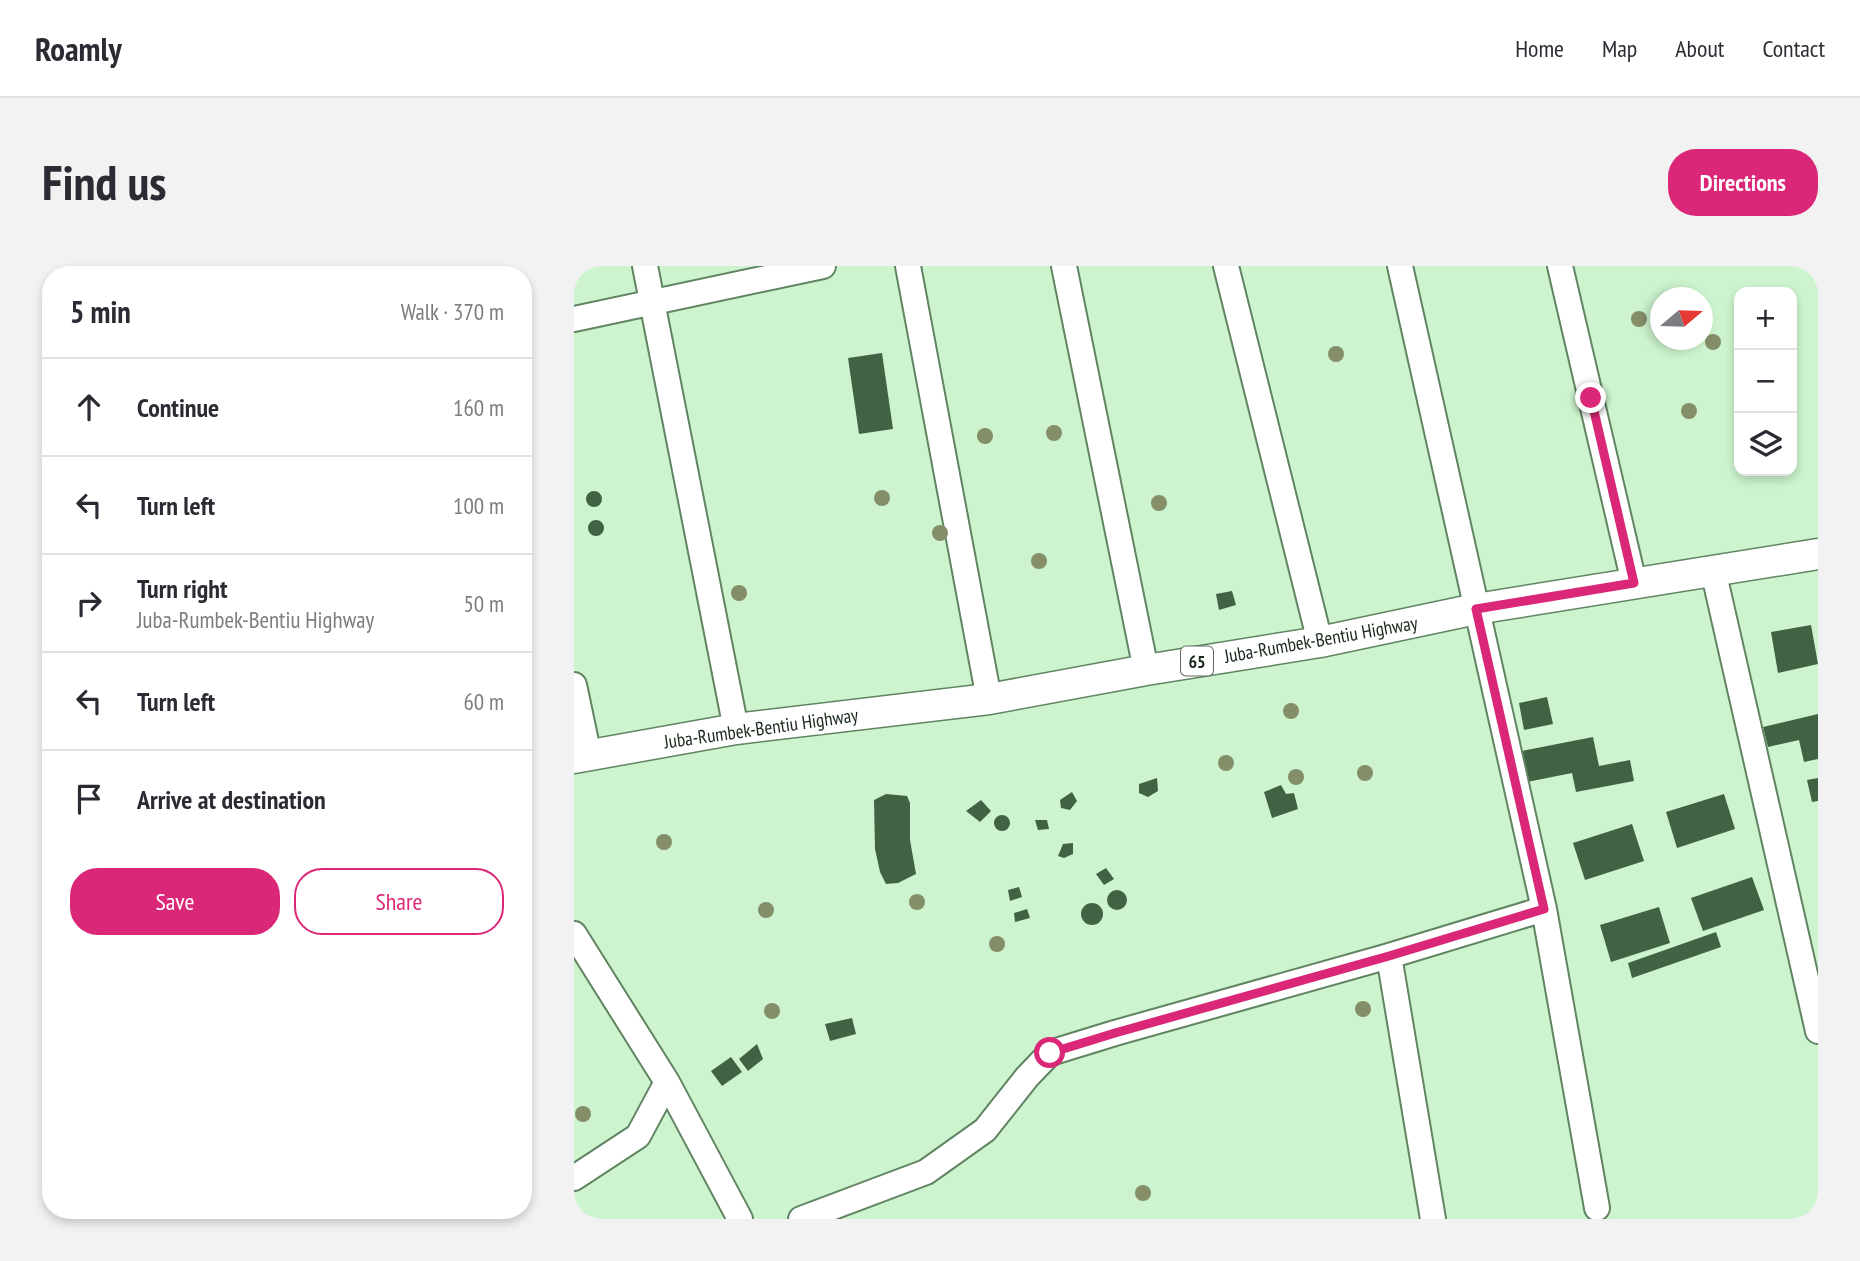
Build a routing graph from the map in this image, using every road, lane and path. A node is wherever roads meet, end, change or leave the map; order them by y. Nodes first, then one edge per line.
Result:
1 (645, 266) edge
2 (823, 266) edge
3 (908, 266) edge
4 (1064, 266) edge
5 (1226, 266) edge
6 (1400, 266) edge
7 (1560, 266) edge
8 (653, 302) junction
9 (574, 319) edge
10 (1818, 554) edge
11 (1713, 570) junction
12 (1634, 583) junction
13 (1476, 609) junction
14 (1320, 642) junction
15 (1146, 670) junction
16 (574, 685) edge
17 (989, 699) junction
18 (736, 729) junction
19 (581, 757) edge
20 (1544, 909) junction
21 (574, 934) edge
22 (1389, 956) junction
23 (1818, 1031) edge
24 (667, 1082) junction
25 (574, 1178) edge
26 (1597, 1208) dead end
27 (740, 1219) edge
28 (801, 1219) edge
29 (1433, 1219) edge

1 - 8 street
2 - 8 street
3 - 17 street
4 - 15 street
5 - 14 street
6 - 13 street
7 - 12 street
8 - 9 street
8 - 18 street
10 - 11 main road, Juba-Rumbek-Bentiu Highway / 65
11 - 12 main road, Juba-Rumbek-Bentiu Highway / 65
11 - 23 street
12 - 13 main road, Juba-Rumbek-Bentiu Highway / 65
13 - 14 main road, Juba-Rumbek-Bentiu Highway / 65
13 - 20 street
14 - 15 main road, Juba-Rumbek-Bentiu Highway / 65
15 - 17 main road, Juba-Rumbek-Bentiu Highway / 65
16 - 19 street
17 - 18 main road, Juba-Rumbek-Bentiu Highway / 65
18 - 19 main road, Juba-Rumbek-Bentiu Highway / 65
20 - 22 street
20 - 26 street
21 - 24 street
22 - 28 street
22 - 29 street
24 - 25 street
24 - 27 street

